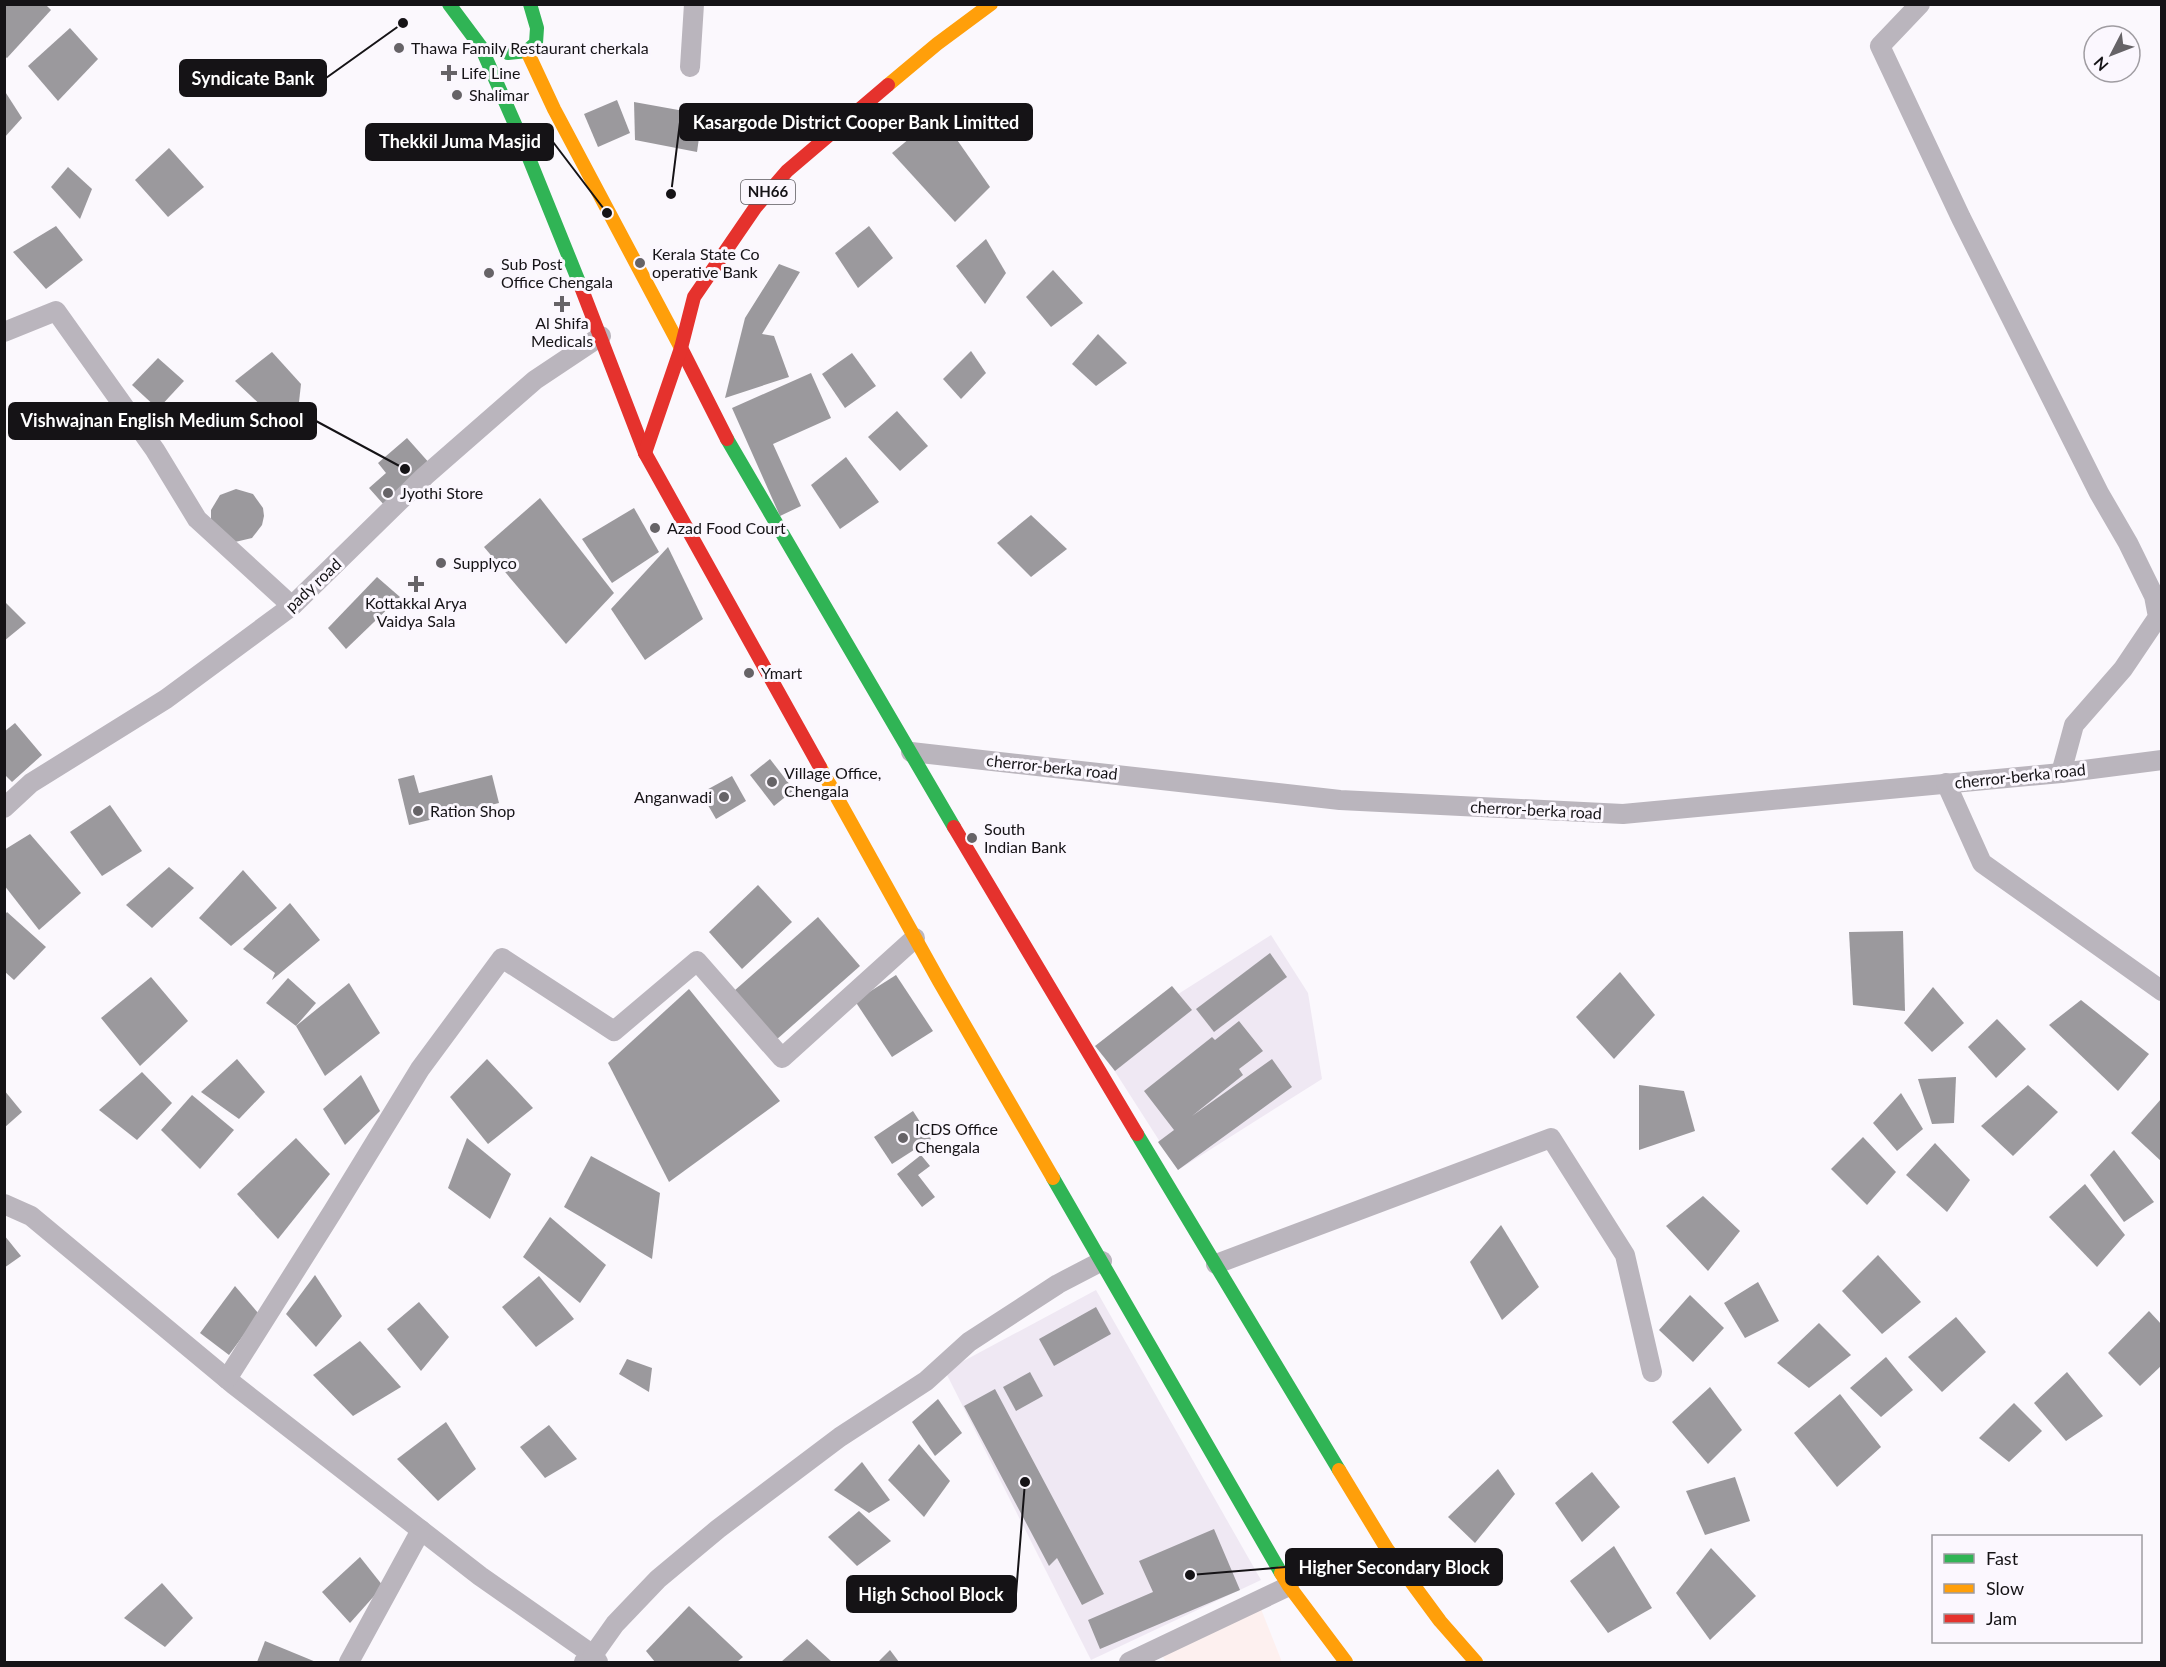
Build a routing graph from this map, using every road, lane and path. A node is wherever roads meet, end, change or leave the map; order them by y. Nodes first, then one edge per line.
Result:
1 (449, 4) edge
2 (530, 4) edge
3 (694, 4) edge
4 (991, 4) edge
5 (1920, 4) edge
6 (481, 47) junction
7 (527, 51) junction
8 (690, 68) dead end
9 (4, 332) edge
10 (601, 336) junction
11 (681, 348) junction
12 (645, 453) junction
13 (292, 606) junction
14 (911, 752) junction
15 (2162, 760) edge
16 (2061, 773) junction
17 (1946, 783) junction
18 (4, 808) edge
19 (915, 938) junction
20 (2162, 991) edge
21 (4, 1204) edge
22 (1102, 1261) junction
23 (1216, 1264) junction
24 (1652, 1372) dead end
25 (227, 1379) junction
26 (421, 1530) junction
27 (1289, 1586) junction
28 (591, 1660) edge
29 (349, 1662) edge
30 (1129, 1662) edge
31 (1346, 1662) edge
32 (1476, 1662) edge

1 - 6 main road
2 - 7 main road
3 - 8 street
4 - 11 main road, NH66
5 - 16 street
6 - 7 main road
6 - 10 main road
7 - 11 main road
9 - 13 street
10 - 12 main road
10 - 13 street, pady road
11 - 12 main road, NH66
11 - 14 main road
12 - 19 main road
13 - 18 street, pady road
14 - 17 street, cherror-berka road
14 - 23 main road
15 - 16 street, cherror-berka road
16 - 17 street, cherror-berka road
17 - 20 street
19 - 22 main road
19 - 25 street
21 - 25 street
22 - 27 main road
22 - 28 street
23 - 24 street
23 - 32 main road
25 - 26 street
26 - 28 street
26 - 29 street
27 - 30 street
27 - 31 main road

